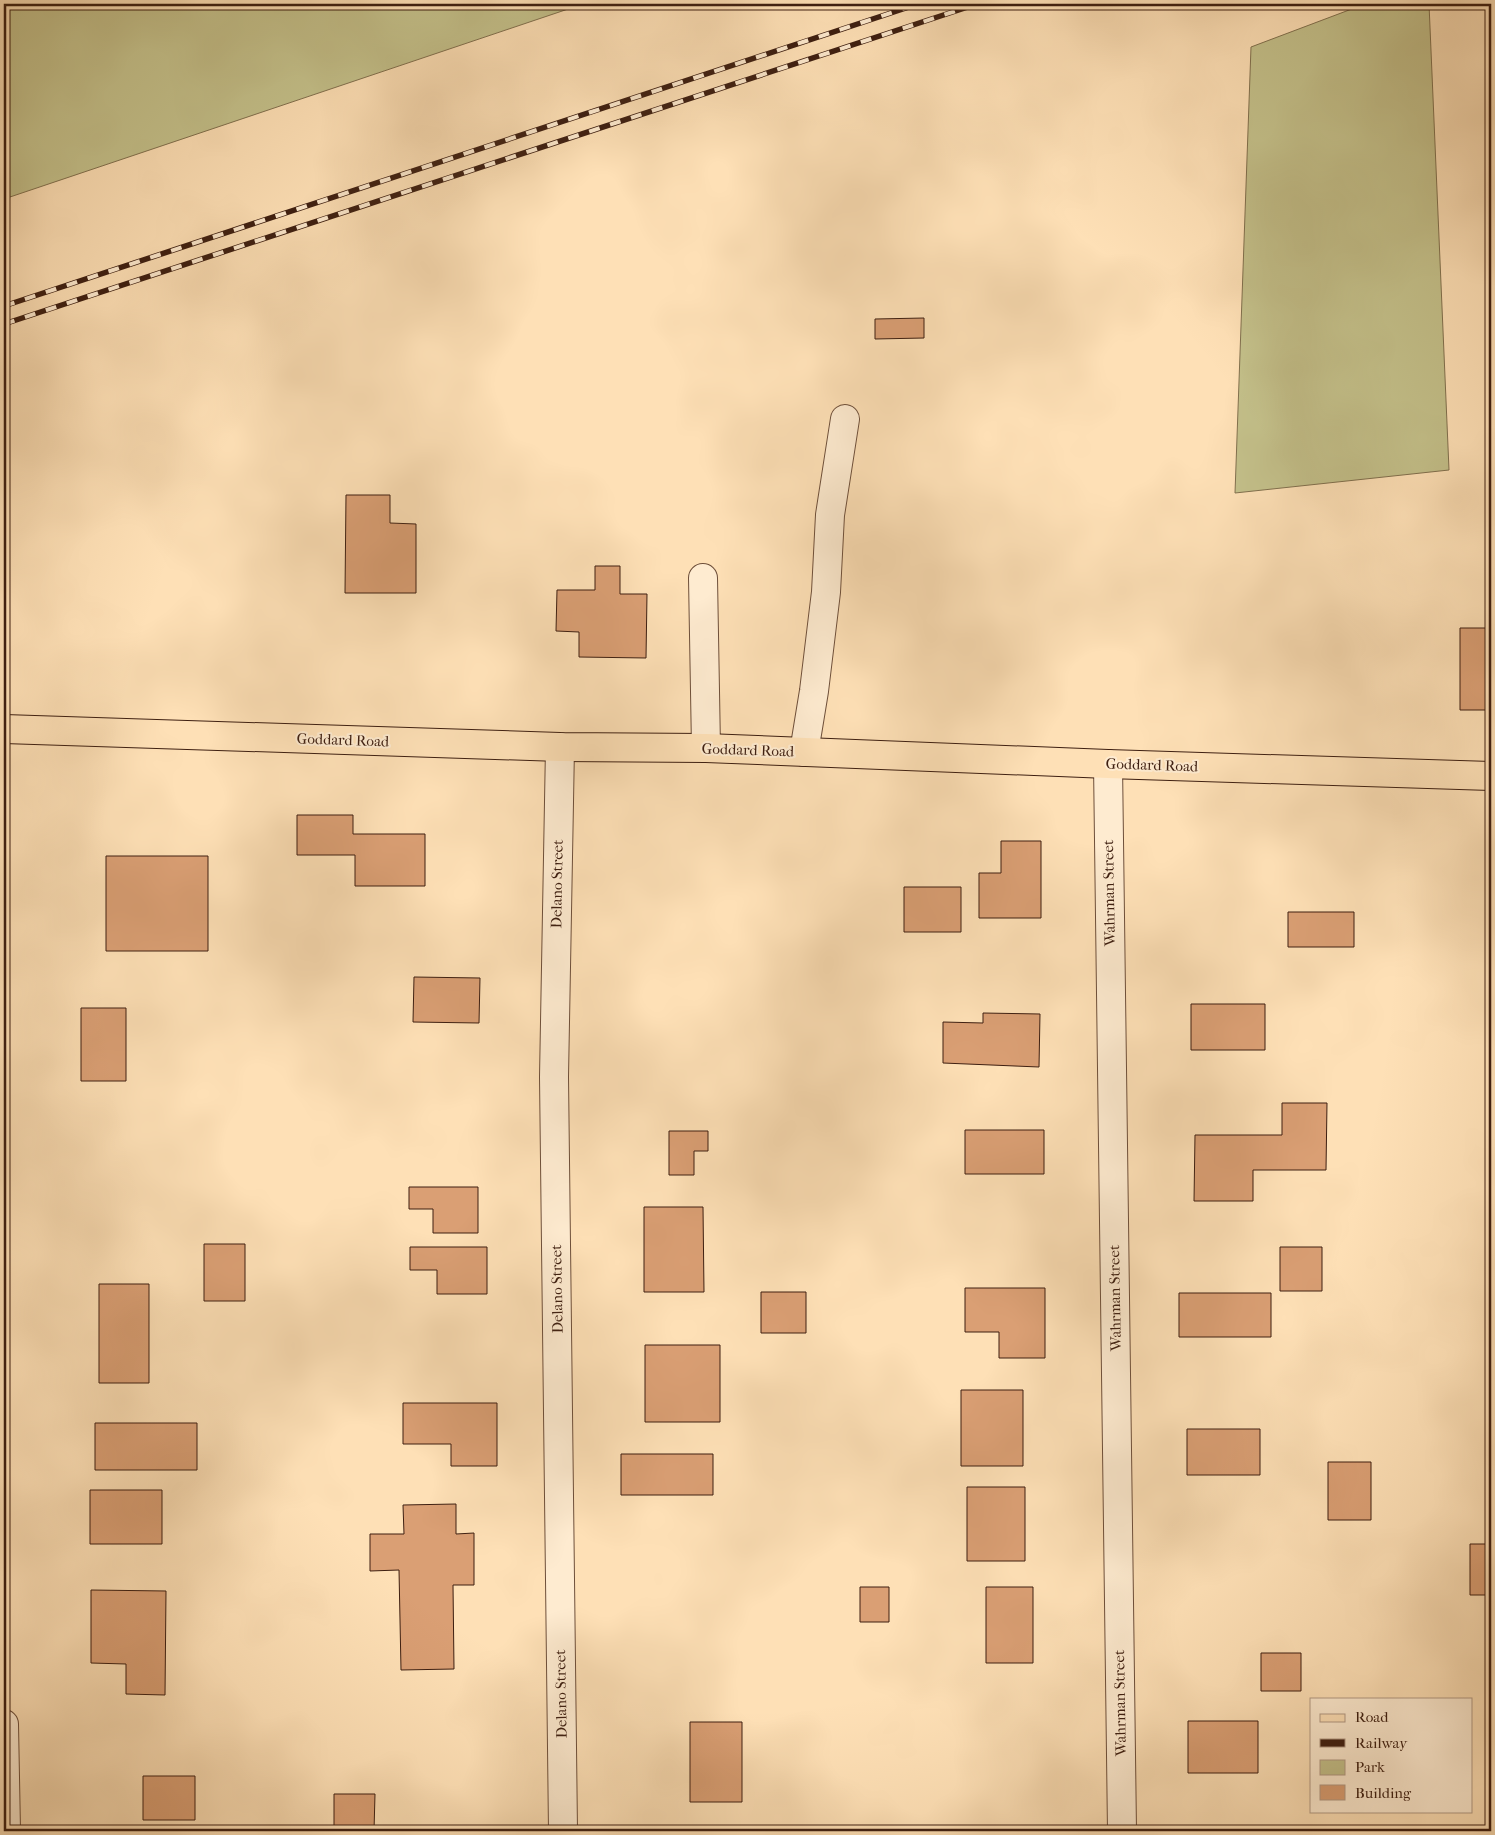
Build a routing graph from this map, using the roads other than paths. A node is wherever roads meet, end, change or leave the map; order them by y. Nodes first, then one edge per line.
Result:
1 (844, 419) dead end
2 (703, 578) dead end
3 (4, 728) edge
4 (560, 747) junction
5 (706, 748) junction
6 (804, 752) junction
7 (1108, 764) junction
8 (1491, 776) edge
9 (4, 1724) edge
10 (6, 1831) edge
11 (563, 1831) edge
12 (1122, 1831) edge

1 - 6 street
2 - 5 street
3 - 4 main road, Goddard Road
4 - 5 main road, Goddard Road
4 - 11 street, Delano Street
5 - 6 main road, Goddard Road
6 - 7 main road, Goddard Road
7 - 8 main road, Goddard Road
7 - 12 street, Wahrman Street
9 - 10 street

